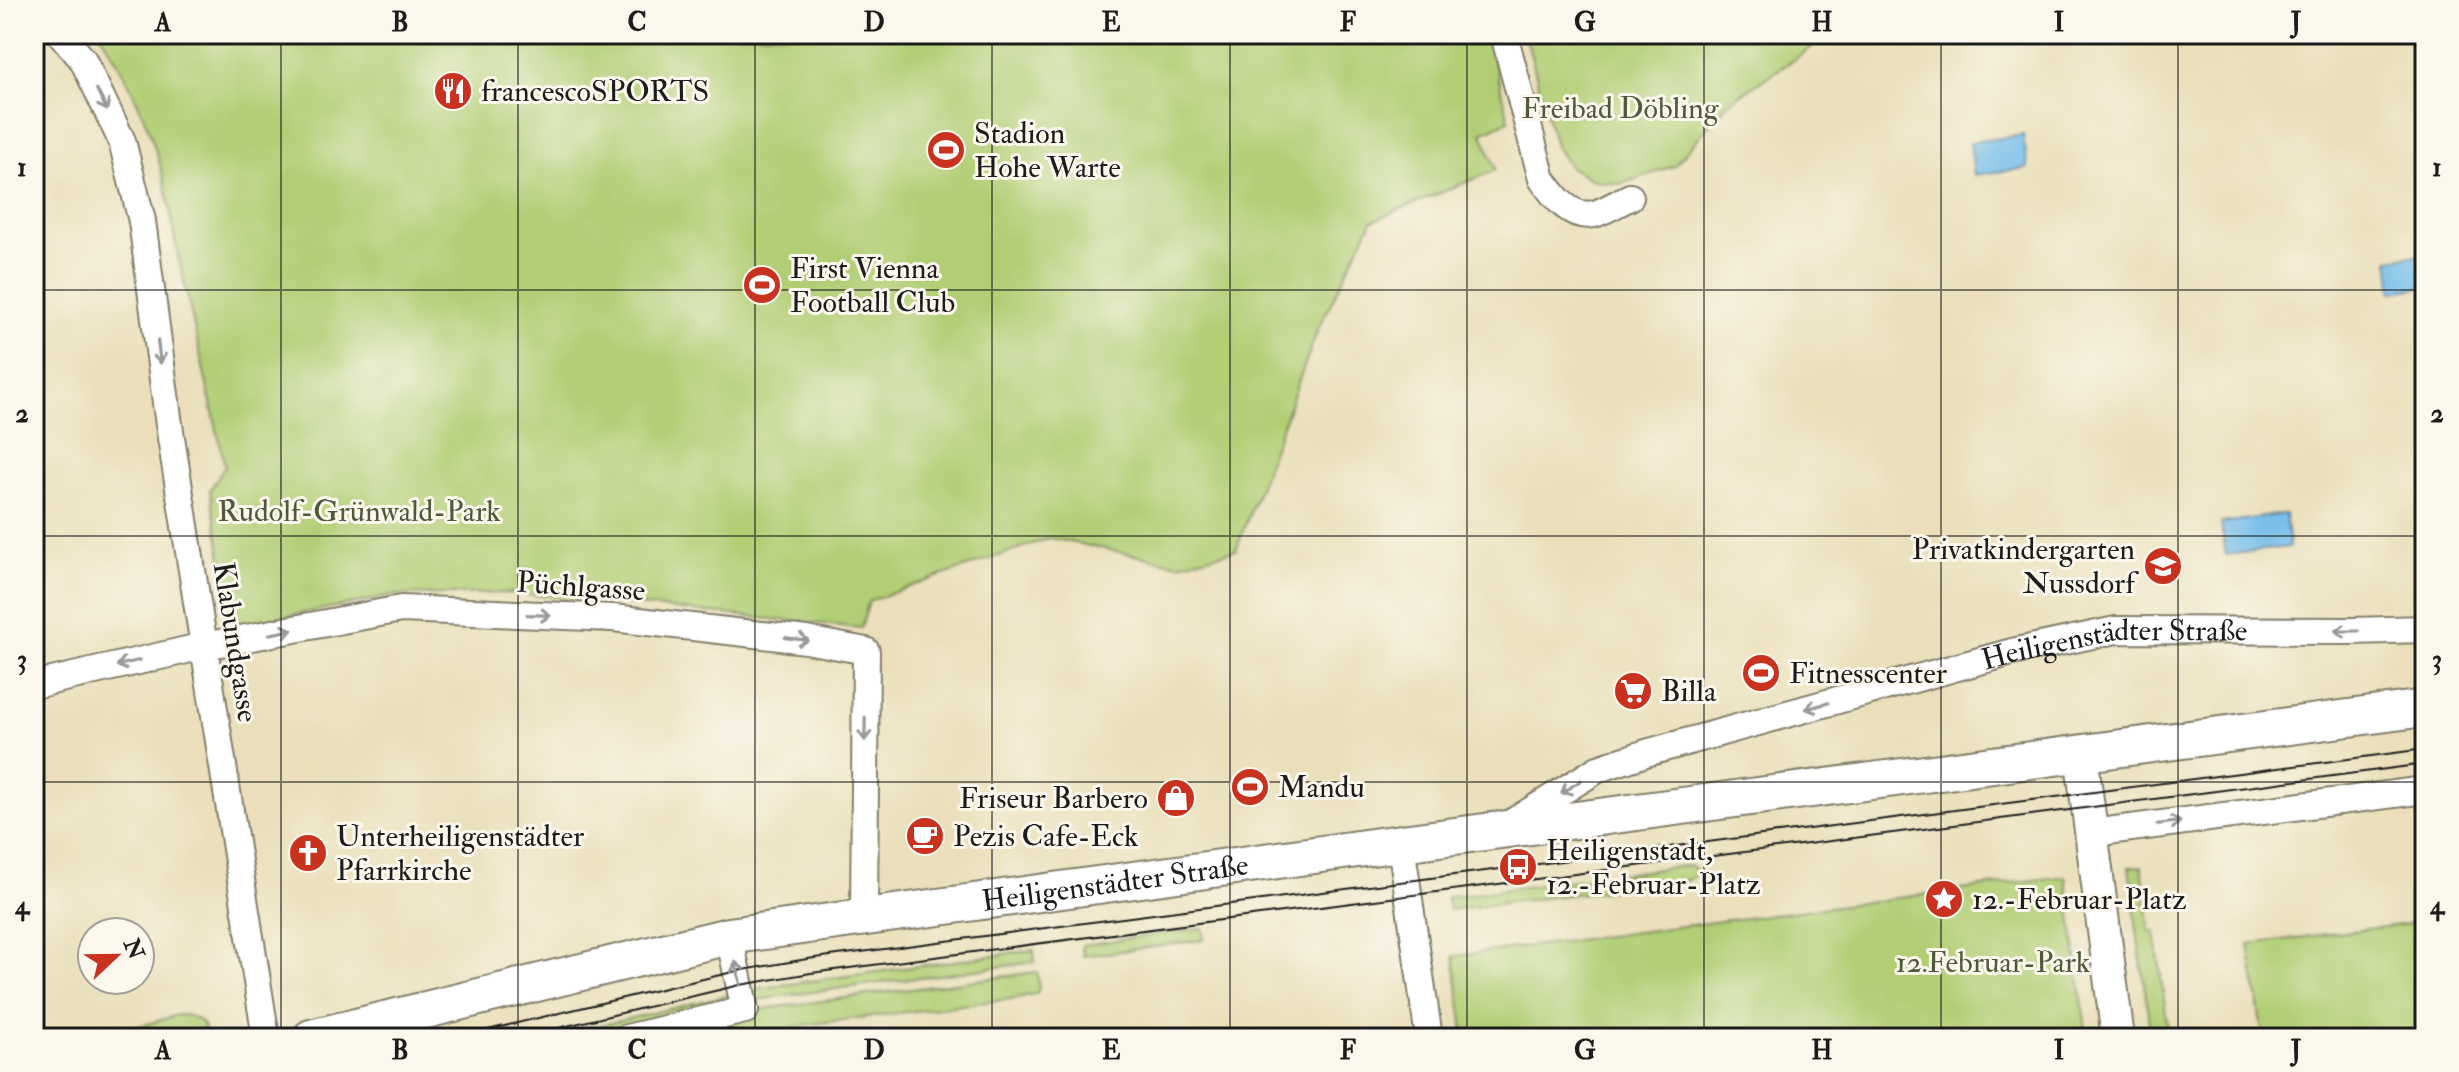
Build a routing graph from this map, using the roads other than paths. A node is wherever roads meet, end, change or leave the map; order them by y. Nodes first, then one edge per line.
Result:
1 (61, 34) edge
2 (1504, 34) edge
3 (1630, 197) dead end
4 (2425, 629) edge
5 (204, 646) junction
6 (34, 685) edge
7 (2425, 708) edge
8 (2081, 754) junction
9 (2425, 790) edge
10 (1500, 830) junction
11 (2092, 833) junction
12 (1401, 844) junction
13 (864, 916) junction
14 (729, 936) junction
15 (266, 1038) edge
16 (311, 1038) edge
17 (627, 1038) edge
18 (1429, 1038) edge
19 (2118, 1038) edge

1 -> 5 street, Klabundgasse
2 - 3 street
4 -> 10 street, Heiligenstädter Straße
5 -> 6 street, Püchlgasse
5 -> 13 street, Püchlgasse
5 - 15 street, Klabundgasse
7 - 8 main road, Heiligenstädter Straße
8 - 10 main road, Heiligenstädter Straße
8 - 11 street
11 -> 9 street
10 - 12 main road, Heiligenstädter Straße
11 - 19 street
12 - 13 main road, Heiligenstädter Straße
12 - 18 street
13 - 14 main road, Heiligenstädter Straße
14 - 16 main road, Heiligenstädter Straße
17 -> 14 street

